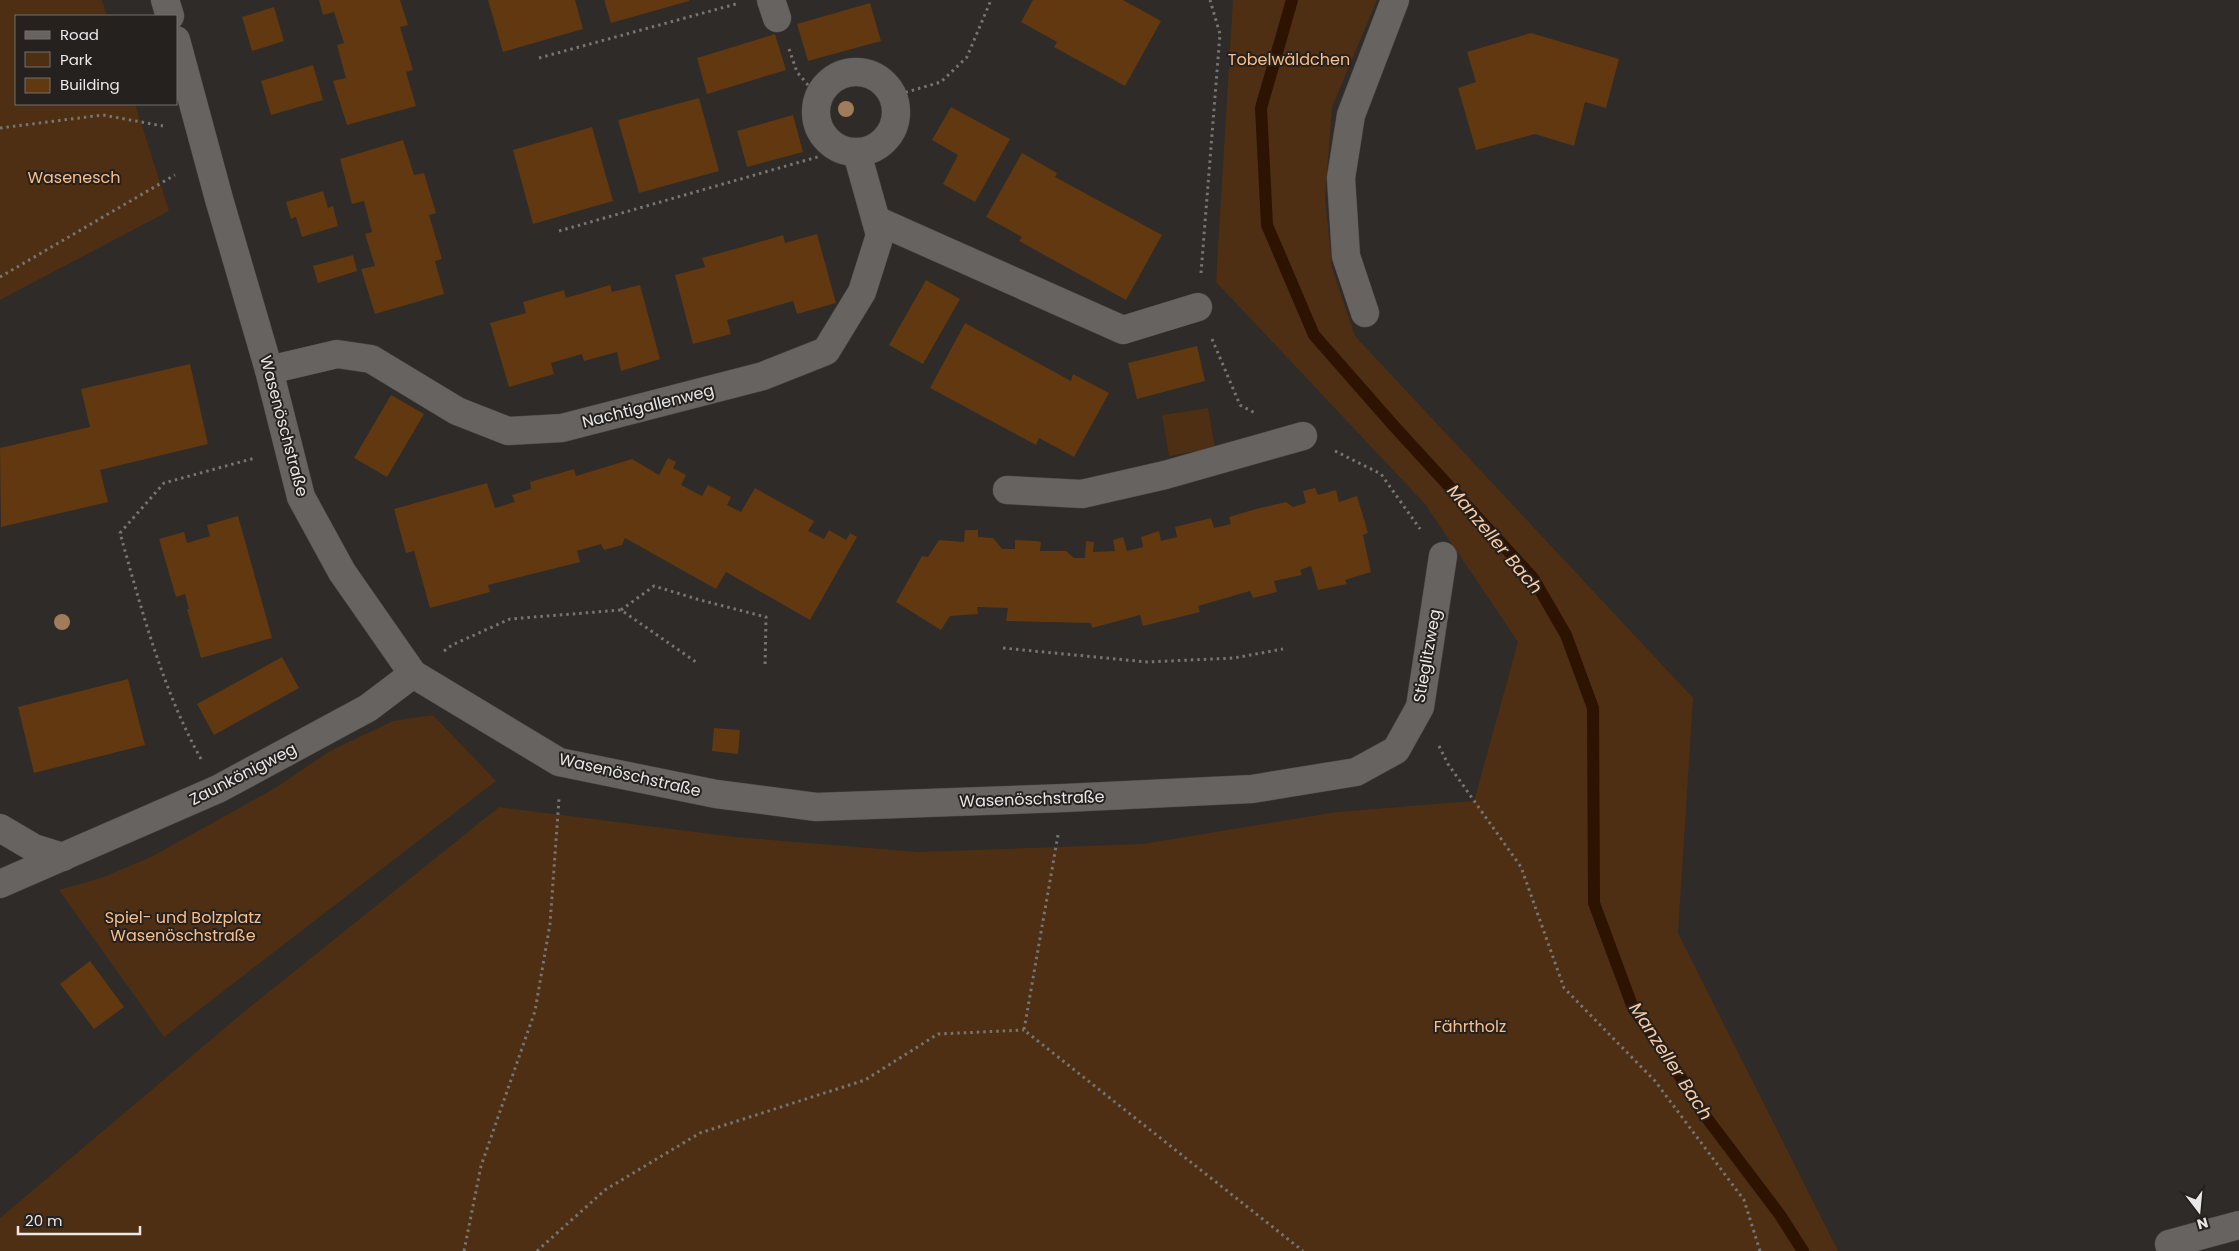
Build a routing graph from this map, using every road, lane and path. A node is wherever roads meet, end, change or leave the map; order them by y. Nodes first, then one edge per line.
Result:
1 (165, 0) edge
2 (991, 0) edge
3 (1210, 0) edge
4 (1396, 0) edge
5 (742, 2) dead end
6 (774, 9) edge
7 (170, 15) edge
8 (178, 47) edge
9 (539, 58) dead end
10 (893, 96) junction
11 (818, 97) junction
12 (0, 128) edge
13 (205, 144) junction
14 (849, 152) junction
15 (876, 220) junction
16 (558, 231) dead end
17 (0, 277) edge
18 (1198, 307) junction
19 (1365, 313) dead end
20 (269, 370) junction
21 (1303, 436) junction
22 (289, 449) junction
23 (1006, 490) dead end
24 (1443, 556) joint
25 (621, 610) junction
26 (1003, 648) dead end
27 (1283, 649) dead end
28 (696, 662) dead end
29 (764, 668) dead end
30 (413, 674) junction
31 (1420, 707) junction
32 (1396, 750) joint
33 (218, 789) junction
34 (1065, 798) junction
35 (559, 807) dead end
36 (0, 828) edge
37 (64, 857) junction
38 (0, 884) edge
39 (1024, 1030) junction
40 (2239, 1225) edge
41 (2169, 1244) dead end
42 (464, 1251) edge
43 (537, 1251) edge
44 (1303, 1251) edge
45 (1760, 1251) edge

1 - 7 street
2 - 10 path
3 - 18 path
4 - 19 street
5 - 9 path
6 - 11 path
8 - 13 street, Wasenöschstraße
10 - 11 street
10 - 14 street
11 - 14 street
12 - 13 path
13 - 17 path
13 - 20 street, Wasenöschstraße
14 - 15 street, Nachtigallenweg
14 - 16 path
15 - 18 street
15 - 20 street, Nachtigallenweg
18 - 21 path
20 - 22 street, Wasenöschstraße
21 - 23 street
21 - 24 path
22 - 30 street, Wasenöschstraße
22 - 33 path
24 - 31 street, Stieglitzweg
25 - 28 path
25 - 29 path
25 - 30 path
26 - 27 path
30 - 33 street, Zaunkönigweg
30 - 34 street, Wasenöschstraße
31 - 32 street, Stieglitzweg
31 - 45 path
32 - 34 street, Wasenöschstraße
33 - 37 street, Zaunkönigweg
34 - 39 path
35 - 42 path
36 - 37 street
37 - 38 street, Zaunkönigweg
39 - 43 path
39 - 44 path
40 - 41 street

